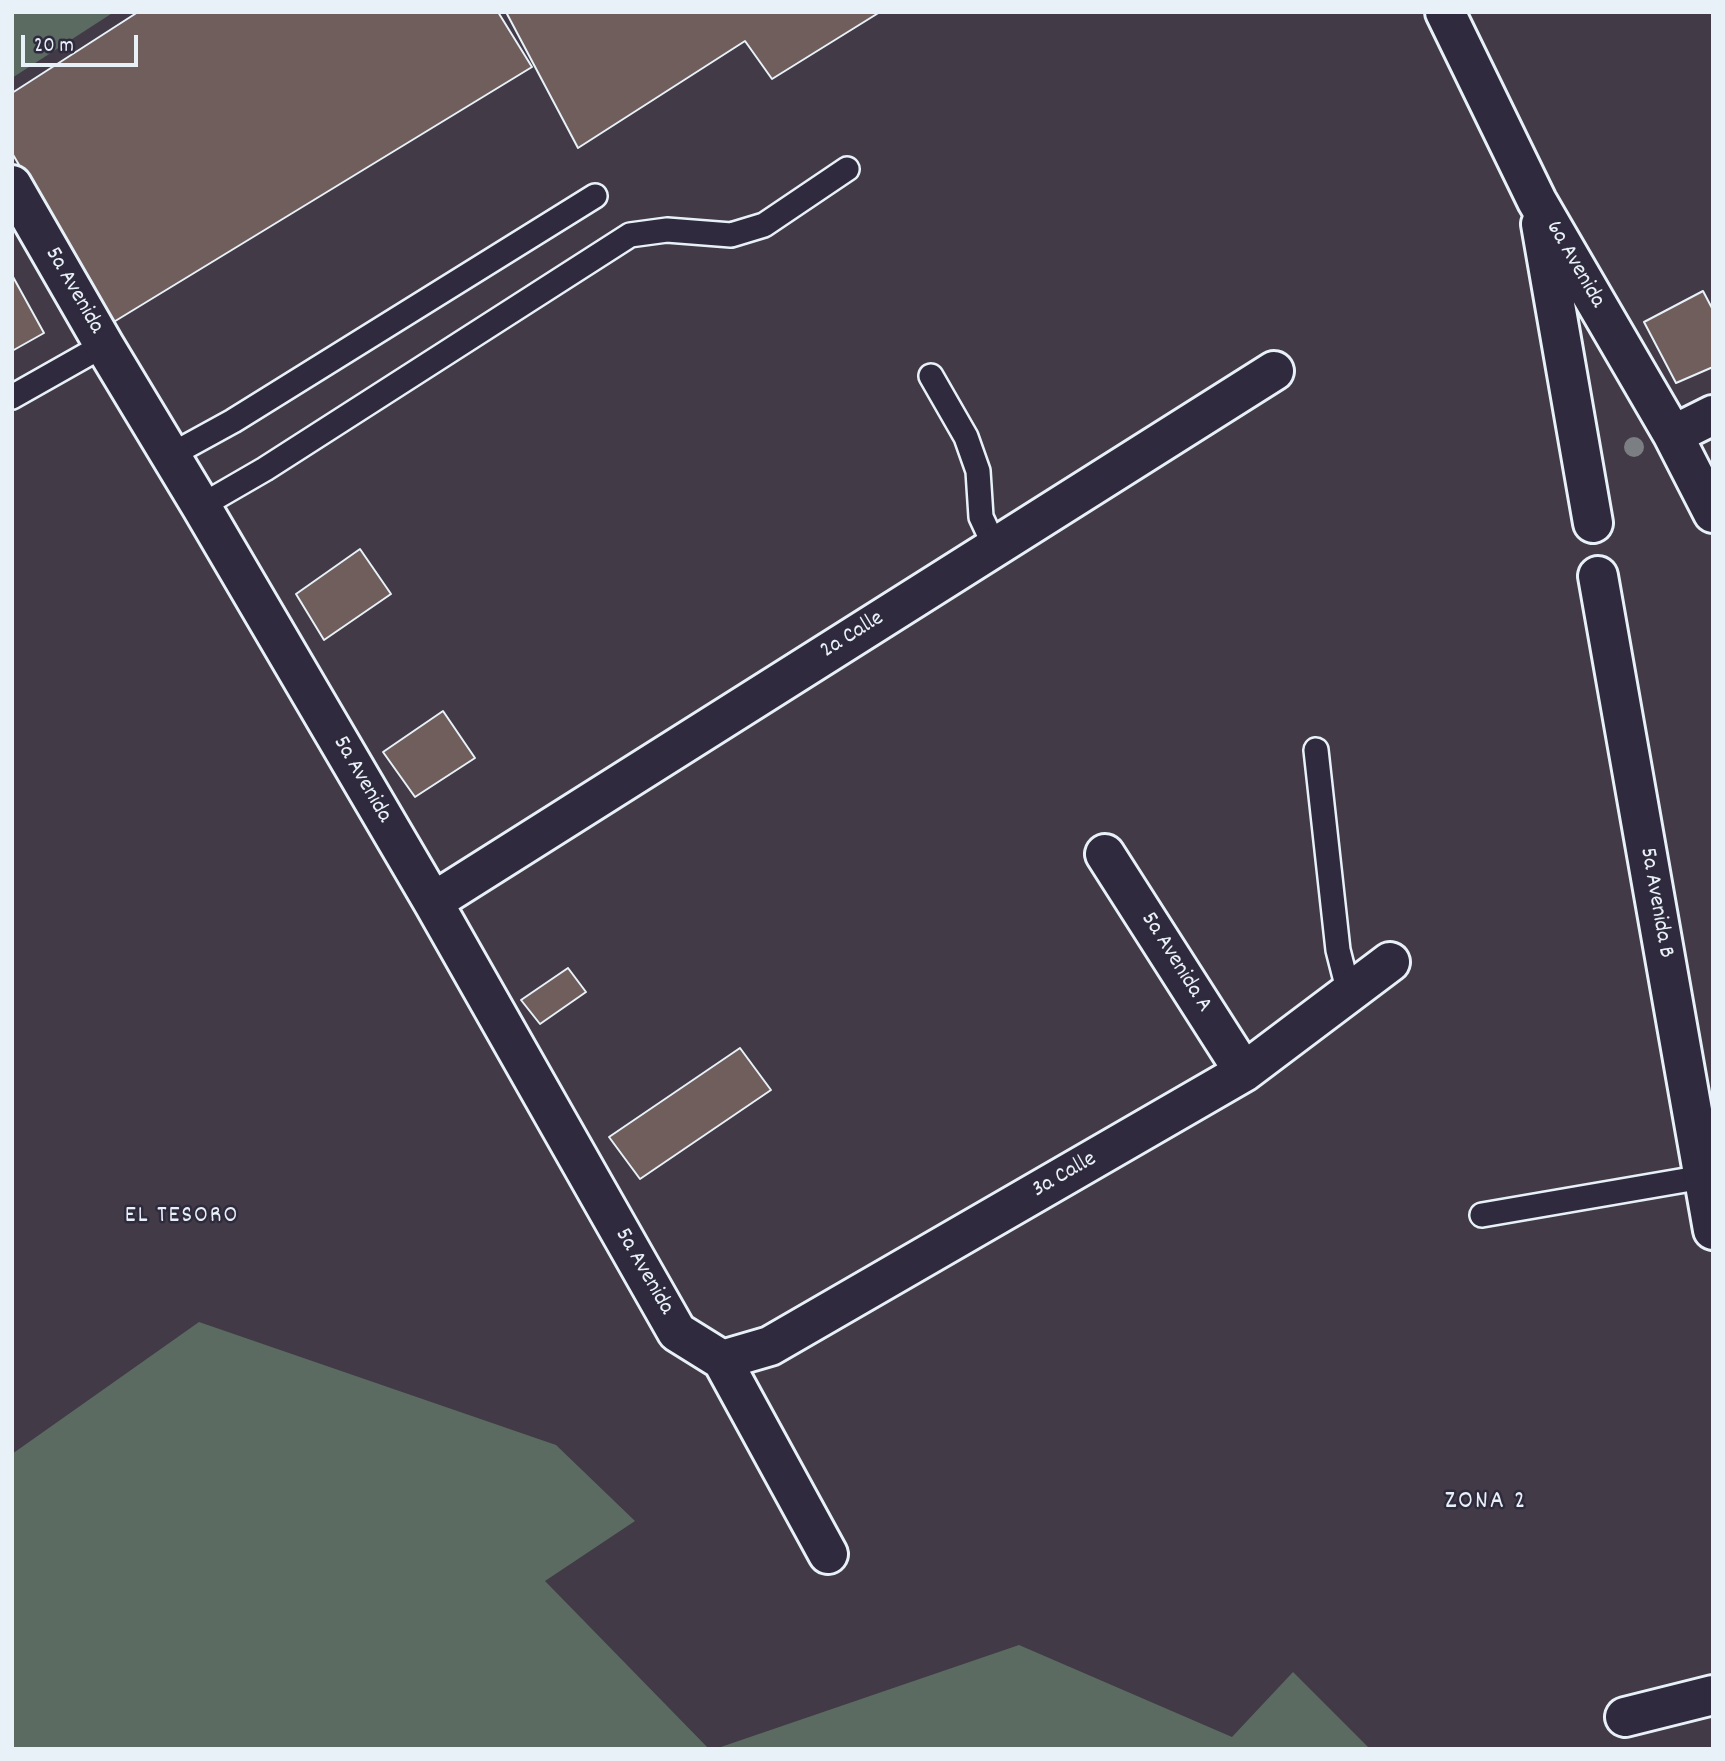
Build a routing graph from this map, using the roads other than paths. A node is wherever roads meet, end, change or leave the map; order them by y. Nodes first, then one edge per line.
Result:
1 (1445, 12) edge
2 (847, 169) dead end
3 (12, 185) edge
4 (595, 196) dead end
5 (1537, 201) junction
6 (104, 345) junction
7 (1274, 371) dead end
8 (931, 376) dead end
9 (12, 397) edge
10 (1713, 415) edge
11 (1672, 435) junction
12 (171, 455) junction
13 (201, 506) junction
14 (1713, 513) edge
15 (1593, 523) dead end
16 (995, 547) junction
17 (1598, 576) dead end
18 (1316, 750) dead end
19 (1105, 853) dead end
20 (433, 902) junction
21 (1390, 962) dead end
22 (1349, 993) junction
23 (1244, 1072) junction
24 (1703, 1177) junction
25 (1482, 1215) dead end
26 (1713, 1230) edge
27 (722, 1360) junction
28 (828, 1554) dead end
29 (1713, 1695) edge
30 (1625, 1717) dead end

1 - 5 street, 6a Avenida
2 - 13 lane
3 - 6 street, 5a Avenida
4 - 12 lane
5 - 11 street, 6a Avenida
5 - 15 street
6 - 9 lane
6 - 12 street, 5a Avenida
7 - 16 street, 2a Calle
8 - 16 lane
10 - 11 street
11 - 14 street, 6a Avenida
12 - 13 street, 5a Avenida
13 - 20 street, 5a Avenida
16 - 20 street, 2a Calle
17 - 24 street, 5a Avenida B
18 - 22 lane
19 - 23 street, 5a Avenida A
20 - 27 street, 5a Avenida
21 - 22 street, 3a Calle
22 - 23 street, 3a Calle
23 - 27 street, 3a Calle
24 - 25 lane
24 - 26 street, 5a Avenida B
27 - 28 street
29 - 30 street

